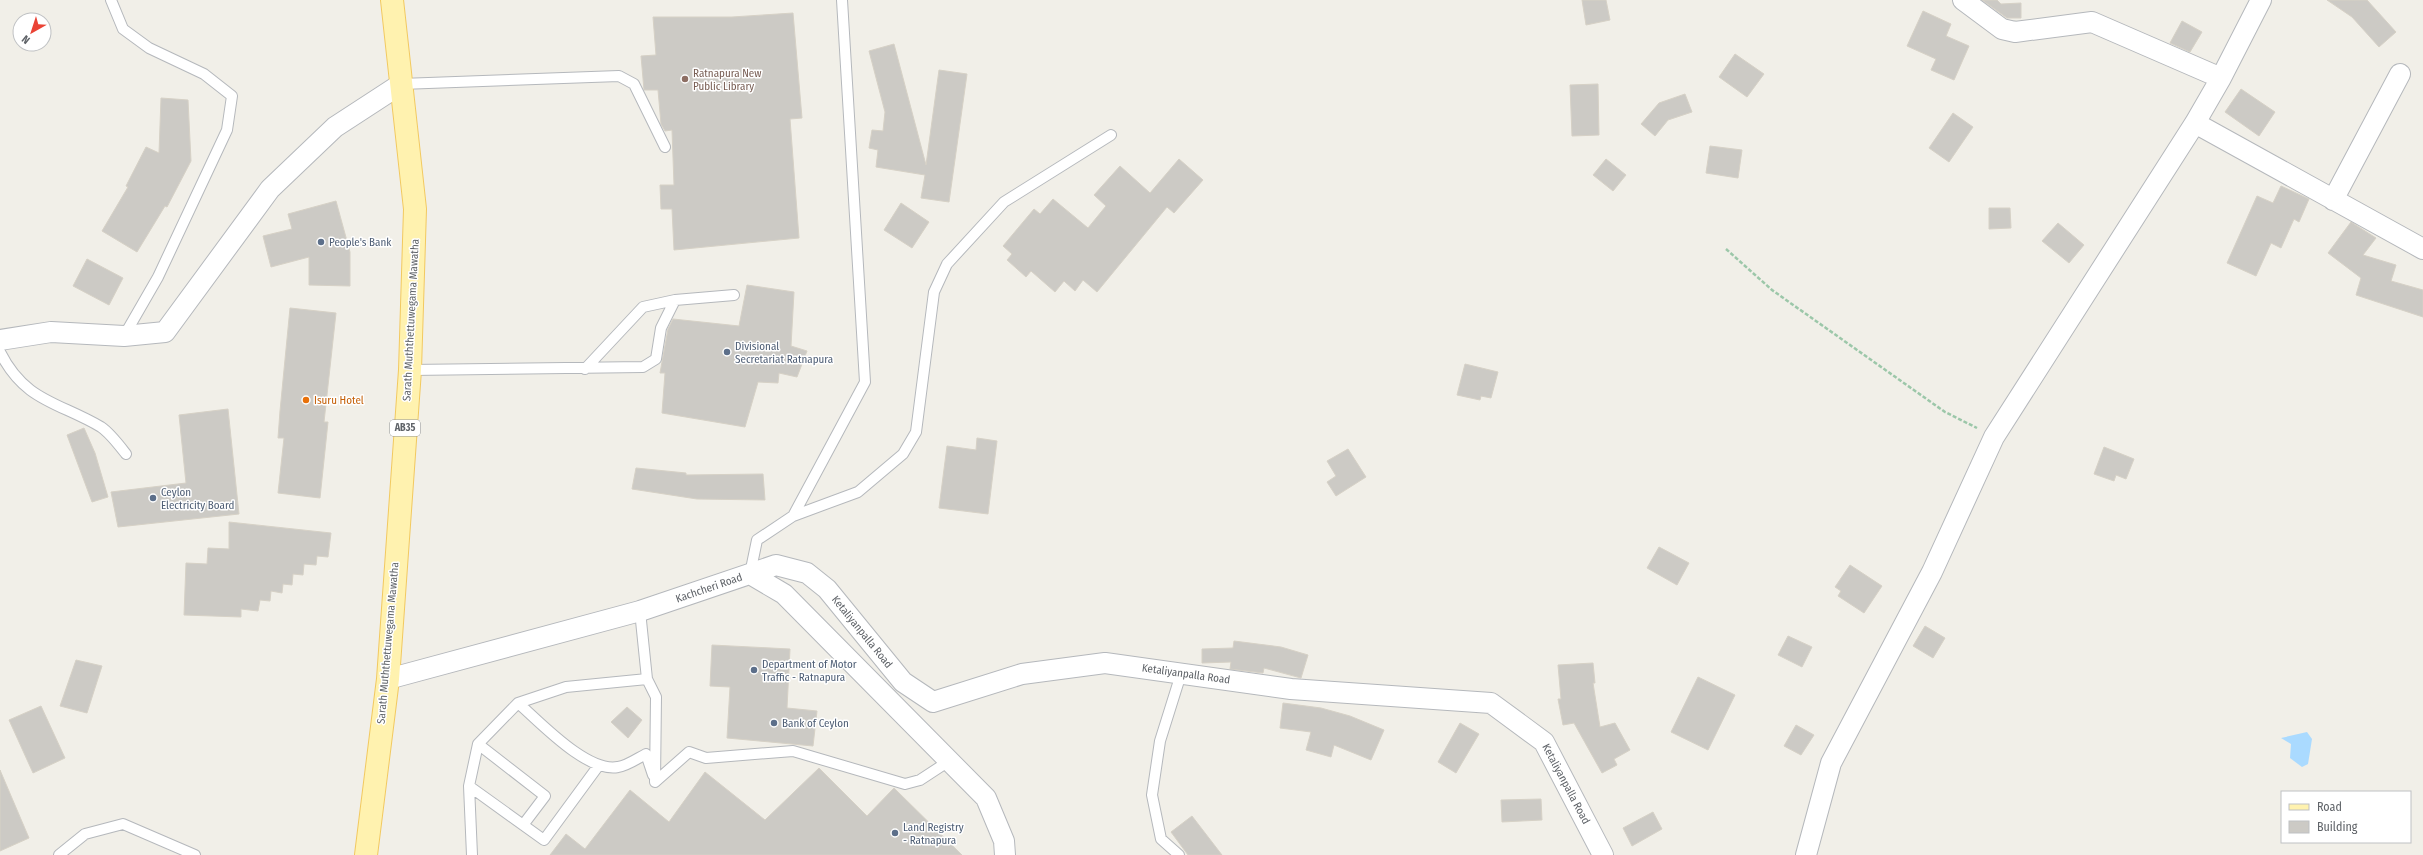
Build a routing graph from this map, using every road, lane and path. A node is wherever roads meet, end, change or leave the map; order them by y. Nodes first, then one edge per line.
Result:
1 (111, 0) edge
2 (392, 0) edge
3 (842, 0) edge
4 (1963, 0) edge
5 (2261, 0) edge
6 (2400, 74) dead end
7 (2221, 78) junction
8 (401, 84) junction
9 (2195, 123) junction
10 (1111, 136) dead end
11 (665, 148) dead end
12 (2333, 200) junction
13 (2423, 249) edge
14 (1726, 250) dead end
15 (734, 295) dead end
16 (675, 300) junction
17 (124, 336) junction
18 (0, 340) edge
19 (0, 352) edge
20 (585, 369) junction
21 (410, 370) junction
22 (1994, 437) junction
23 (126, 454) dead end
24 (794, 516) junction
25 (750, 574) junction
26 (640, 611) junction
27 (1182, 674) junction
28 (647, 678) junction
29 (388, 680) junction
30 (518, 703) junction
31 (478, 744) junction
32 (949, 761) junction
33 (599, 765) junction
34 (655, 782) junction
35 (468, 786) junction
36 (523, 825) junction
37 (59, 855) edge
38 (196, 855) edge
39 (366, 855) edge
40 (472, 855) edge
41 (1005, 855) edge
42 (1179, 855) edge
43 (1603, 855) edge
44 (1806, 855) edge

1 - 17 lane
2 - 8 main road, Sarath Muththettuwegama Mawatha / AB35
3 - 24 lane
4 - 7 street
5 - 7 street
6 - 12 street
7 - 9 street
8 - 11 lane
8 - 17 street
8 - 21 main road, Sarath Muththettuwegama Mawatha / AB35
9 - 12 street
9 - 22 street
10 - 24 lane
12 - 13 street
14 - 22 path
15 - 16 lane
16 - 20 lane
16 - 20 lane
17 - 18 street
19 - 23 lane
20 - 21 lane
21 - 29 main road, Sarath Muththettuwegama Mawatha / AB35
22 - 44 street
24 - 25 lane
25 - 26 street, Kachcheri Road
25 - 27 street, Ketaliyanpalla Road
25 - 32 street, Kachcheri Road
26 - 28 lane
26 - 29 street, Kachcheri Road
27 - 42 lane
27 - 43 street, Ketaliyanpalla Road
28 - 30 lane
28 - 34 lane
29 - 39 main road, Sarath Muththettuwegama Mawatha / AB35
30 - 31 lane
30 - 33 lane
31 - 35 lane
31 - 36 lane
32 - 34 lane
32 - 41 street, Kachcheri Road
33 - 34 lane
33 - 36 lane
35 - 36 lane
35 - 40 lane
37 - 38 lane

